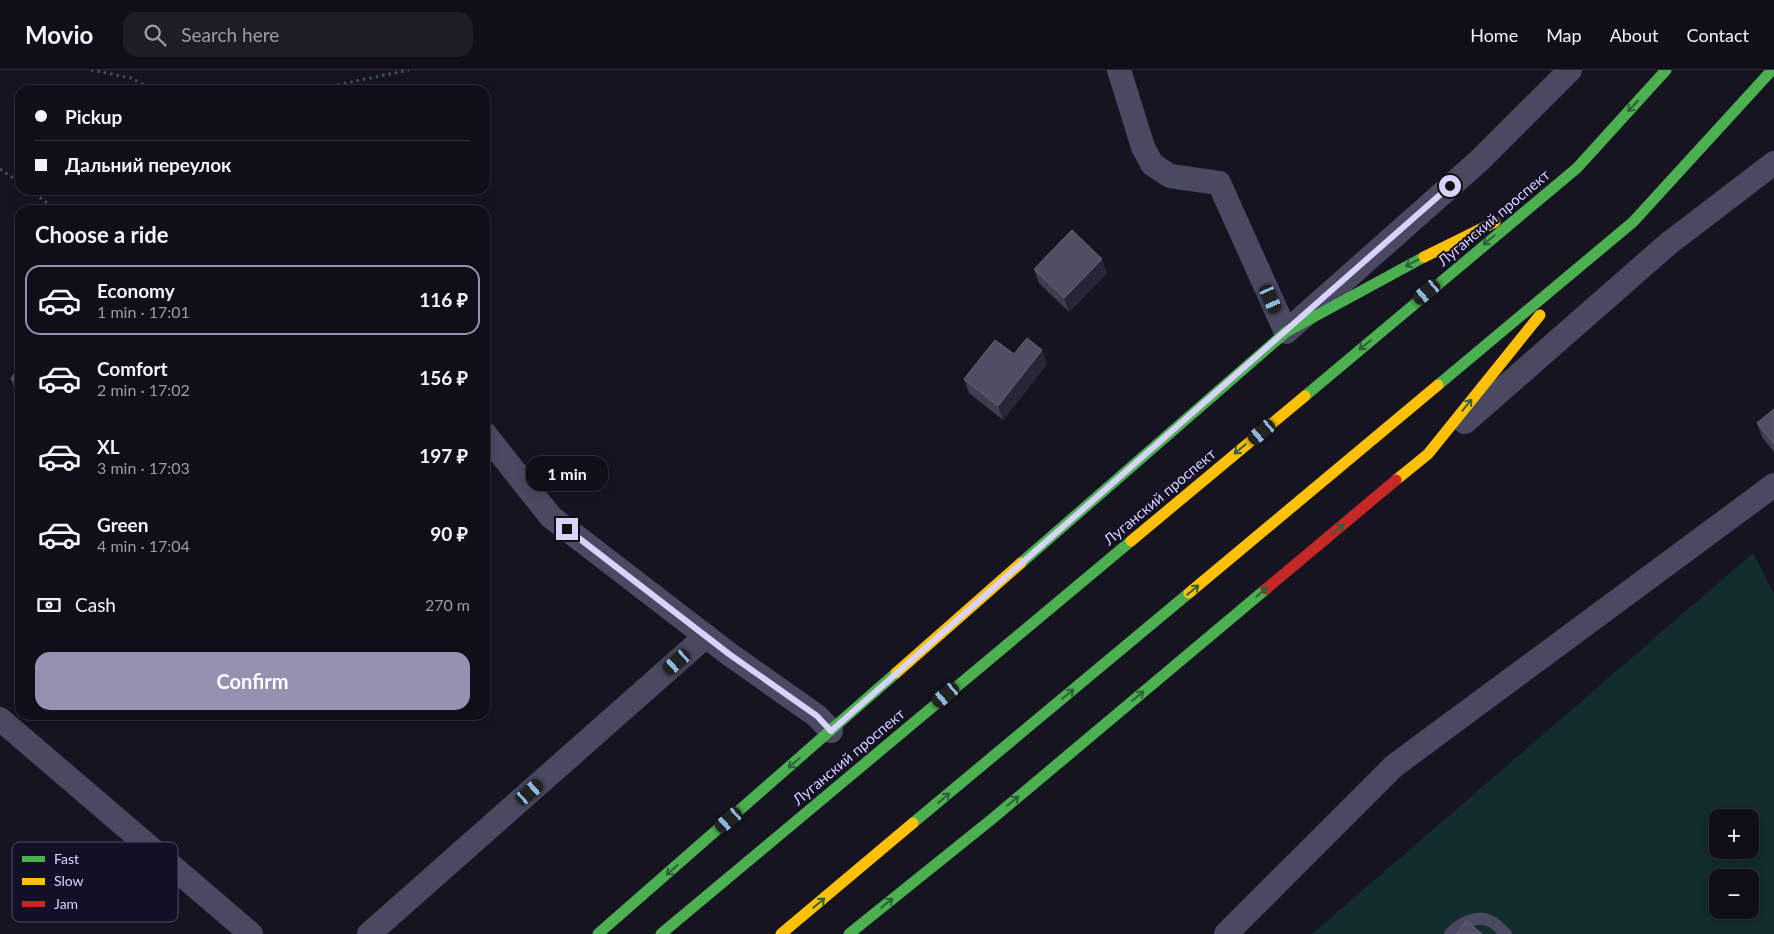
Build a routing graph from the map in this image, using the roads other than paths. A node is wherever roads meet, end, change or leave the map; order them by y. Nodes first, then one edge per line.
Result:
1 (1118, 70) edge
2 (1570, 70) edge
3 (1666, 70) edge
4 (1772, 70) edge
5 (1774, 163) edge
6 (1534, 203) junction
7 (1581, 265) junction
8 (1286, 332) junction
9 (490, 440) edge
10 (1428, 454) junction
11 (1774, 485) edge
12 (706, 636) junction
13 (0, 719) edge
14 (831, 731) junction
15 (144, 842) edge
16 (178, 871) edge
17 (251, 934) edge
18 (369, 934) edge
19 (598, 934) edge
20 (661, 934) edge
21 (782, 934) edge
22 (849, 934) edge
23 (1226, 934) edge
24 (1450, 934) edge
25 (1506, 934) edge

1 - 8 street
2 - 8 street
3 -> 6 main road, Луганский проспект
4 - 7 main road
5 - 10 street
6 -> 8 main road
6 -> 20 main road, Луганский проспект
10 -> 7 main road
21 -> 7 main road
8 - 14 main road
9 - 12 street
22 -> 10 main road
11 - 23 street
12 - 14 street
12 - 18 street
13 - 15 street
14 -> 19 main road
16 - 17 street
24 - 25 lane

